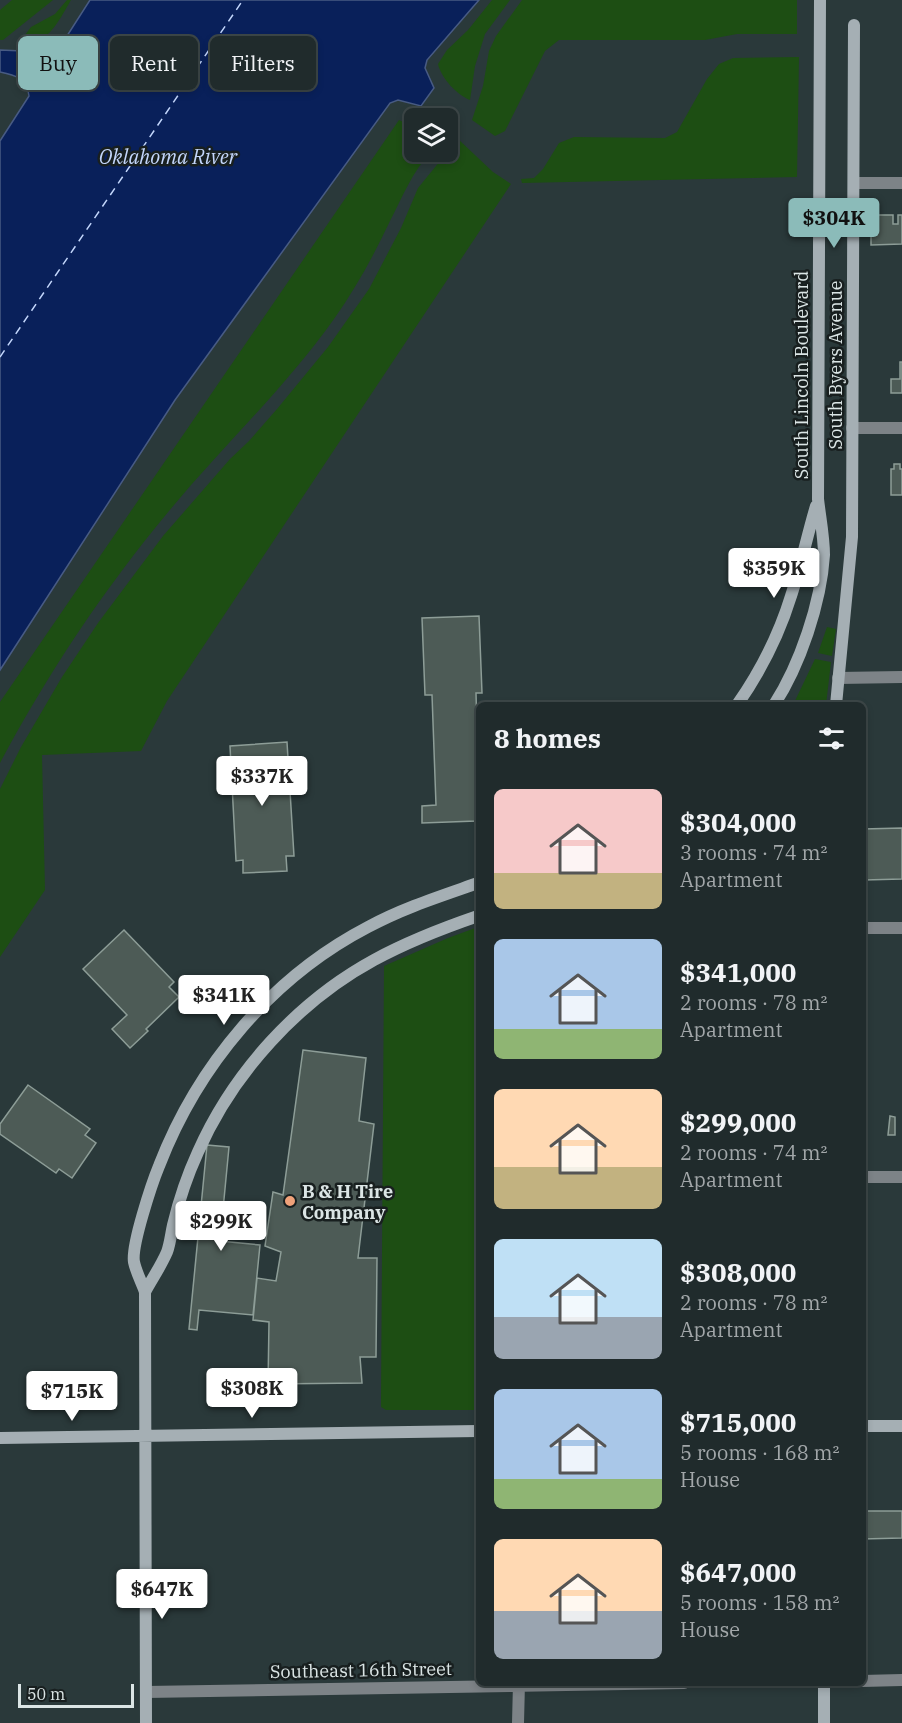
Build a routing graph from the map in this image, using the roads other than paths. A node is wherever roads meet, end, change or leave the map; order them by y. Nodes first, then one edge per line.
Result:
1 (820, 0) edge
2 (854, 25) dead end
3 (854, 183) junction
4 (902, 183) edge
5 (852, 428) junction
6 (902, 428) edge
7 (818, 499) junction
8 (902, 677) edge
9 (838, 678) junction
10 (739, 702) edge
11 (776, 702) edge
12 (836, 702) edge
13 (476, 884) edge
14 (476, 917) edge
15 (866, 928) edge
16 (902, 928) edge
17 (866, 1177) edge
18 (902, 1177) edge
19 (145, 1292) junction
20 (866, 1426) edge
21 (902, 1426) edge
22 (476, 1431) edge
23 (145, 1436) junction
24 (0, 1438) edge
25 (902, 1680) edge
26 (866, 1681) edge
27 (476, 1685) edge
28 (519, 1686) edge
29 (824, 1686) edge
30 (146, 1692) junction
31 (146, 1723) edge
32 (519, 1723) edge
33 (824, 1723) edge

1 - 7 main road, South Lincoln Boulevard
2 - 3 main road, South Byers Avenue
3 - 4 street
3 - 5 main road, South Byers Avenue
5 - 6 street
5 - 9 main road, South Byers Avenue
7 - 10 main road
7 - 11 main road
8 - 9 street
9 - 12 main road, South Byers Avenue
13 - 19 main road
14 - 19 main road
15 - 16 street
17 - 18 street
19 - 23 main road
20 - 21 main road
22 - 23 main road
23 - 24 main road
23 - 30 main road
25 - 26 street
27 - 30 street, Southeast 16th Street
28 - 32 street
29 - 33 main road
30 - 31 main road

